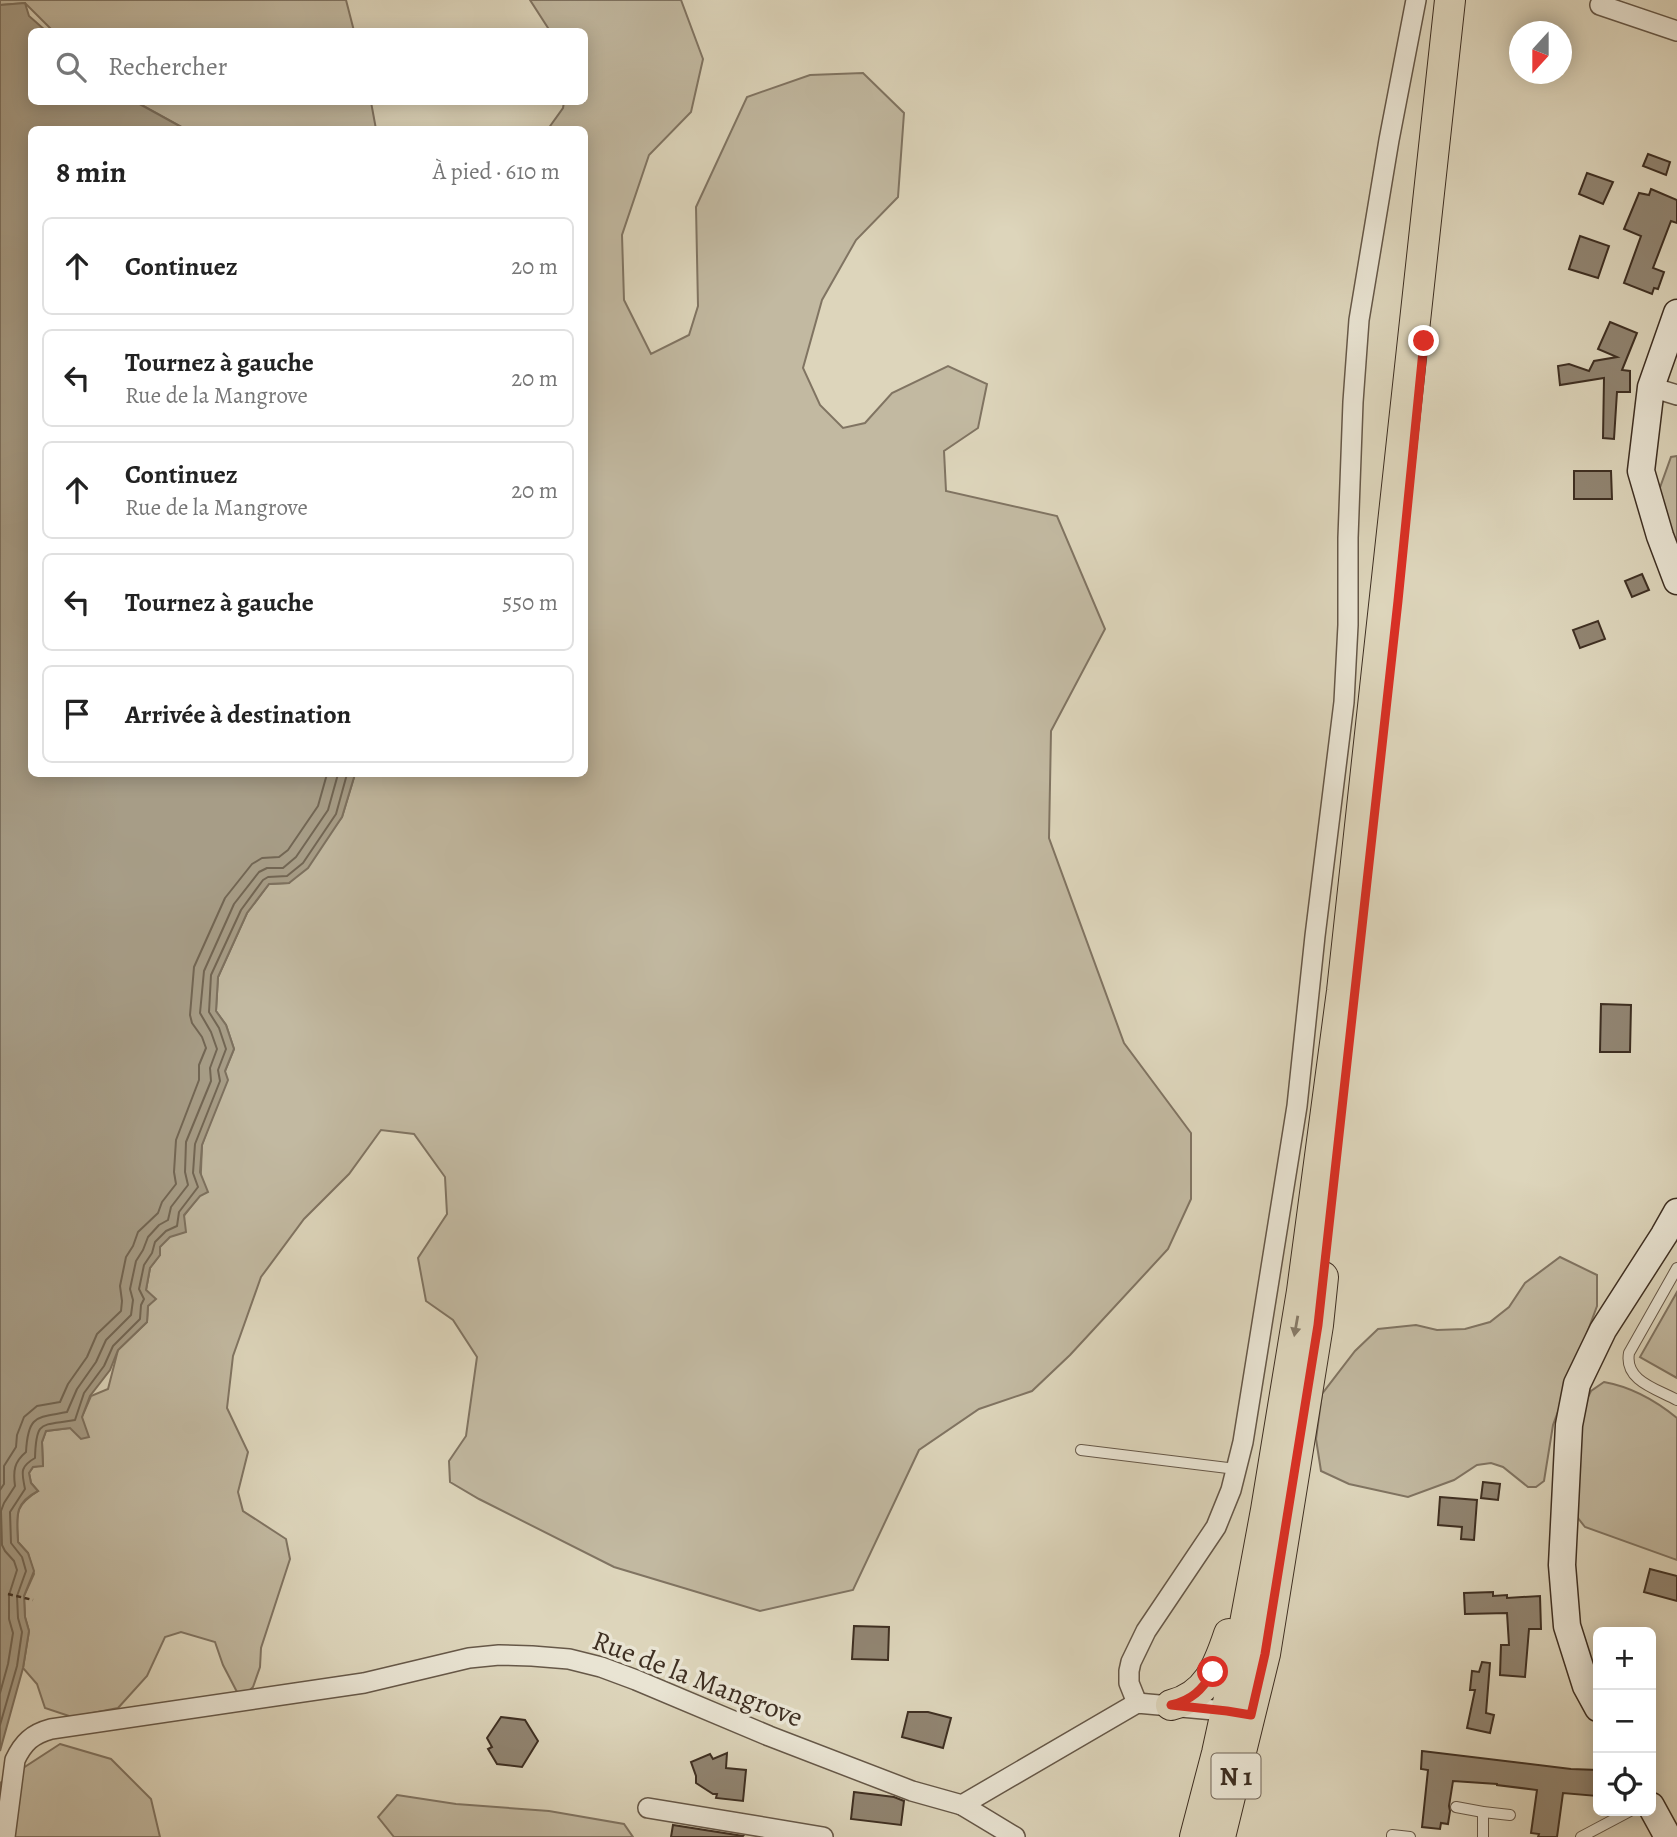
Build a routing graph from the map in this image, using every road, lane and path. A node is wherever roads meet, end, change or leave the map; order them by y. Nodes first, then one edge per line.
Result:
1 (1416, 0) edge
2 (1450, 0) edge
3 (1465, 0) edge
4 (1600, 5) dead end
5 (1677, 31) edge
6 (1677, 313) edge
7 (1651, 387) junction
8 (1677, 395) edge
9 (1677, 581) edge
10 (1677, 1212) edge
11 (1677, 1268) edge
12 (1677, 1399) edge
13 (1081, 1450) dead end
14 (1236, 1469) junction
15 (1266, 1510) junction
16 (8, 1594) dead end
17 (33, 1600) dead end
18 (1593, 1698) edge
19 (1136, 1703) junction
20 (1171, 1705) junction
21 (1229, 1712) junction
22 (1217, 1753) junction
23 (962, 1805) junction
24 (1456, 1807) dead end
25 (648, 1808) dead end
26 (1483, 1812) junction
27 (1656, 1814) edge
28 (1510, 1815) dead end
29 (1621, 1816) edge
30 (5, 1837) edge
31 (823, 1837) edge
32 (1015, 1837) edge
33 (1195, 1837) edge
34 (1220, 1837) edge
35 (1392, 1837) edge
36 (1410, 1837) edge
37 (1483, 1837) edge
38 (1581, 1837) edge
39 (1668, 1837) edge

1 - 14 street
2 -> 15 main road, N 1
3 - 21 main road, N 1
4 - 5 street
6 - 7 main road
7 - 8 street
7 - 9 main road
10 - 18 main road
11 - 12 lane
13 - 14 lane
14 - 19 street
15 - 20 main road
15 - 21 main road, N 1
16 - 17 path
19 - 20 street
19 - 23 street
20 - 21 street
20 - 22 main road
21 - 22 main road, N 1
21 - 34 main road, N 1
22 - 33 main road, N 1
23 - 30 street, Rue de la Mangrove
23 - 32 street, Rue de la Mangrove
24 - 26 lane
25 - 31 street
26 - 28 lane
26 - 37 lane
27 - 39 main road
29 - 38 lane
35 - 36 lane

